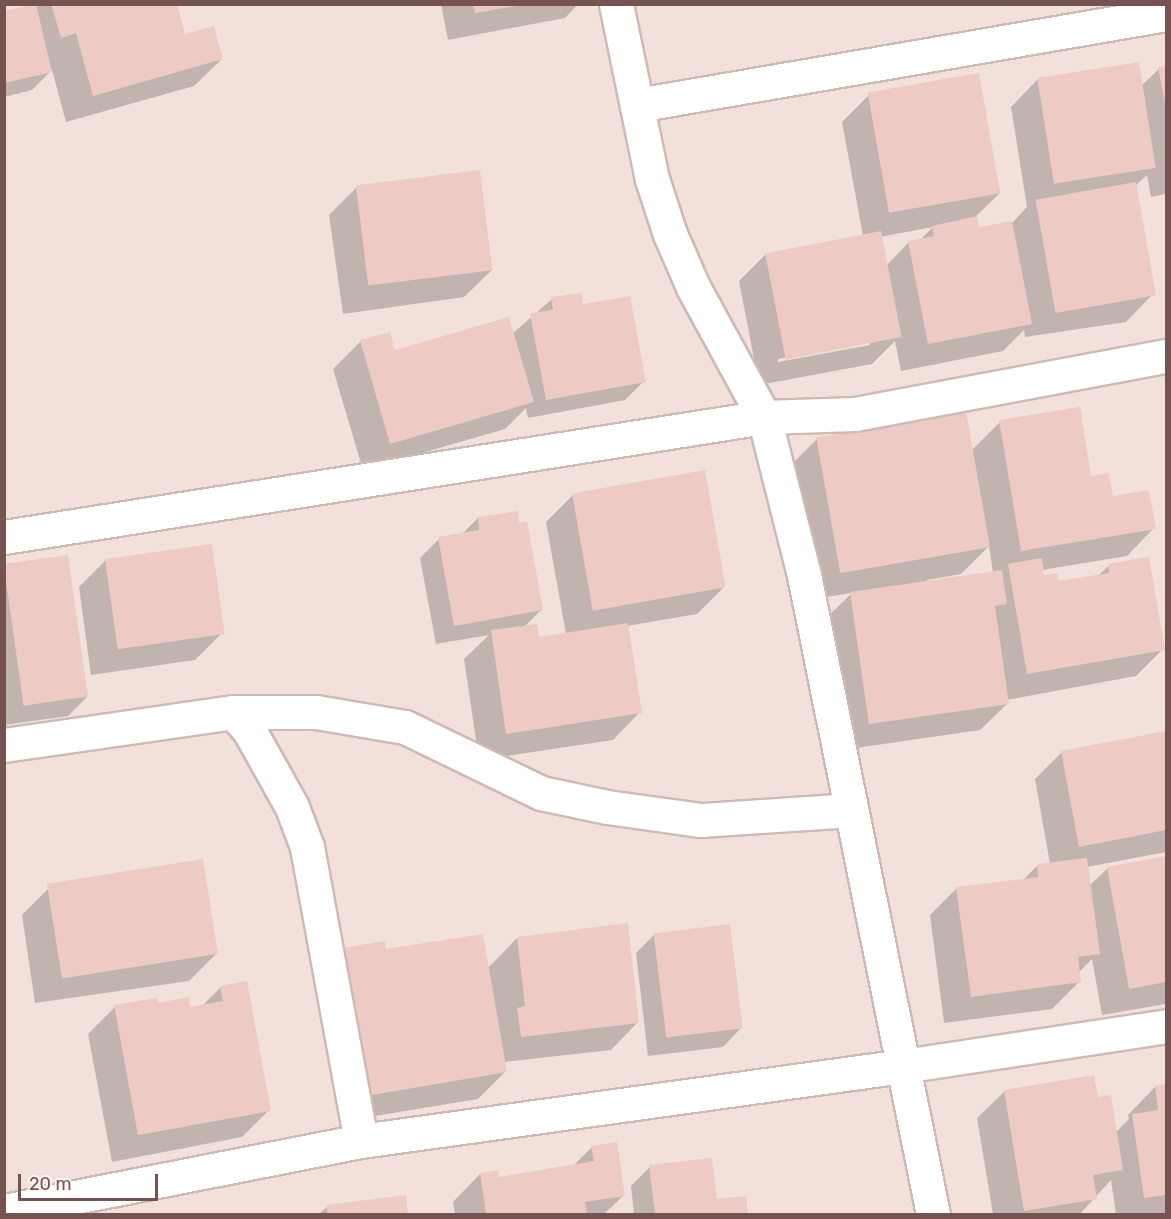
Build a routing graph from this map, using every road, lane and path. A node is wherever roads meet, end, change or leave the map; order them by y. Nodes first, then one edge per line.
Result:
1 (616, 4) edge
2 (1167, 14) edge
3 (637, 105) junction
4 (1165, 363) edge
5 (764, 417) junction
6 (4, 537) edge
7 (233, 712) junction
8 (4, 745) edge
9 (851, 810) junction
10 (1167, 1026) edge
11 (903, 1066) junction
12 (361, 1141) junction
13 (4, 1211) edge
14 (933, 1215) edge

1 - 3 street
2 - 3 street
3 - 5 street
4 - 5 street
5 - 6 street
5 - 9 street
7 - 8 street
7 - 9 street
7 - 12 street
9 - 11 street
10 - 11 street
11 - 12 street
11 - 14 street
12 - 13 street

